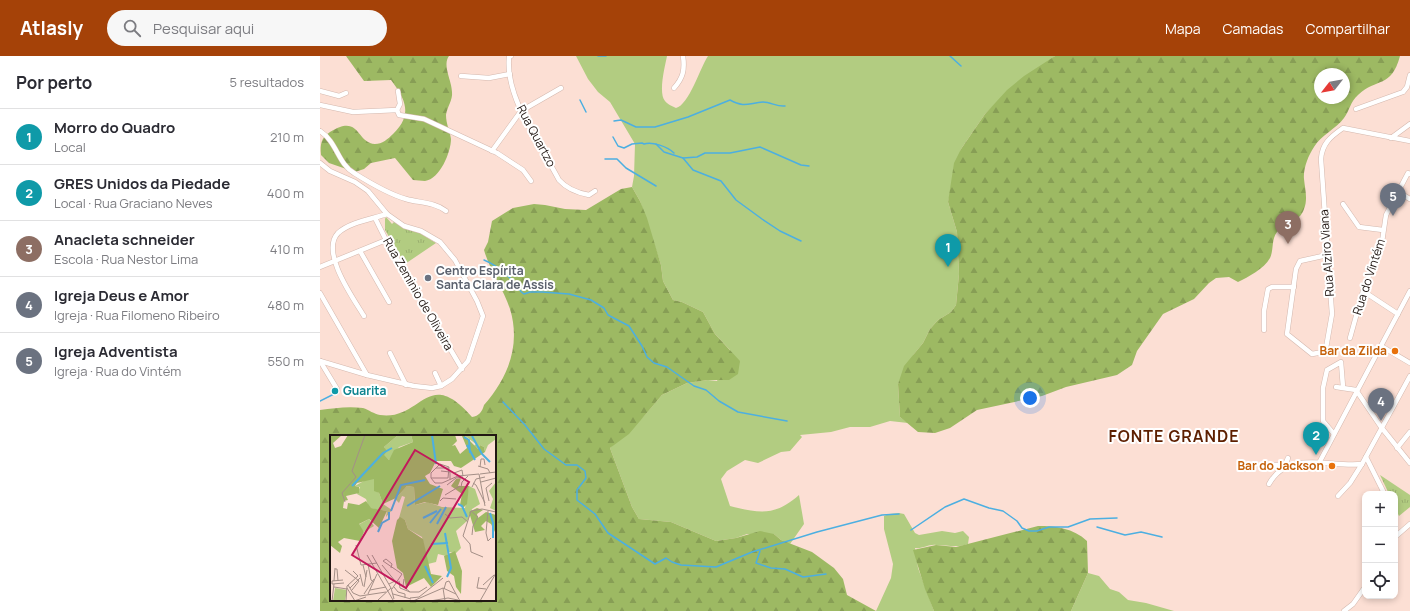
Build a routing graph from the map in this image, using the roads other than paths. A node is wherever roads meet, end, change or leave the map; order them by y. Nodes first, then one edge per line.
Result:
1 (511, 56) edge
2 (683, 56) edge
3 (510, 74) junction
4 (1410, 75) edge
5 (461, 76) dead end
6 (561, 88) dead end
7 (674, 88) dead end
8 (320, 91) edge
9 (398, 91) dead end
10 (346, 93) dead end
11 (320, 105) edge
12 (1356, 109) dead end
13 (397, 110) junction
14 (521, 111) junction
15 (1410, 124) edge
16 (320, 131) edge
17 (1391, 138) junction
18 (1410, 141) edge
19 (492, 151) junction
20 (320, 163) edge
21 (1409, 173) edge
22 (532, 181) dead end
23 (595, 190) dead end
24 (1398, 192) junction
25 (1410, 199) edge
26 (1343, 204) dead end
27 (446, 211) dead end
28 (387, 214) junction
29 (375, 218) junction
30 (1383, 230) junction
31 (386, 240) junction
32 (360, 251) junction
33 (1327, 255) junction
34 (332, 262) junction
35 (320, 267) edge
36 (1294, 287) junction
37 (1363, 291) junction
38 (1410, 291) edge
39 (320, 293) edge
40 (389, 302) dead end
41 (1398, 314) junction
42 (364, 316) dead end
43 (1264, 330) dead end
44 (1350, 338) dead end
45 (1381, 346) junction
46 (390, 353) dead end
47 (320, 361) edge
48 (1410, 363) edge
49 (462, 369) junction
50 (434, 373) dead end
51 (367, 375) junction
52 (1410, 376) edge
53 (406, 385) junction
54 (440, 386) junction
55 (1336, 387) dead end
56 (1343, 387) junction
57 (337, 389) dead end
58 (1356, 390) junction
59 (1381, 427) junction
60 (1410, 432) edge
61 (1334, 434) junction
62 (1398, 448) junction
63 (1366, 457) junction
64 (1288, 458) dead end
65 (1319, 463) junction
66 (1410, 463) edge
67 (1362, 464) junction
68 (1267, 465) dead end
69 (1286, 465) junction
70 (1268, 484) dead end
71 (1383, 491) dead end
72 (1338, 496) dead end
73 (1410, 524) edge
74 (1398, 534) edge
75 (1362, 592) edge
76 (1344, 611) edge

1 - 3 street, Rua Quartzo
2 - 7 street
3 - 5 street
3 - 14 street, Rua Quartzo
4 - 12 street
6 - 14 street
8 - 10 street
9 - 13 street
11 - 13 street
13 - 19 street
14 - 19 street
14 - 23 street, Rua Quartzo
15 - 17 street
16 - 27 street
17 - 18 street
17 - 33 street, Rua Alziro Viana
19 - 22 street
20 - 28 street
21 - 24 street, Rua do Vintém
24 - 25 street
24 - 30 street, Rua do Vintém
26 - 30 street
28 - 29 street
28 - 49 street
29 - 31 street, Rua Zeminio de Oliveira
29 - 34 street
30 - 37 street, Rua do Vintém
31 - 32 street
31 - 49 street, Rua Zeminio de Oliveira
32 - 34 street
32 - 40 street
33 - 36 street
33 - 36 street, Rua Alziro Viana
34 - 35 street
34 - 42 street
36 - 43 street
37 - 41 street
37 - 44 street, Rua do Vintém
38 - 41 street
39 - 51 street
41 - 45 street
45 - 48 street
45 - 58 street
46 - 53 street
47 - 51 street
47 - 57 street
49 - 54 street
50 - 54 street
51 - 53 street
52 - 59 street
53 - 54 street
55 - 56 street
56 - 58 street
56 - 61 street
58 - 59 street
58 - 61 street
59 - 62 street
59 - 63 street
60 - 62 street
61 - 65 street
62 - 66 street
63 - 67 street
63 - 71 street
64 - 69 street
65 - 67 street
65 - 69 street
67 - 72 street
68 - 69 street
69 - 70 street
73 - 74 street
75 - 76 street

